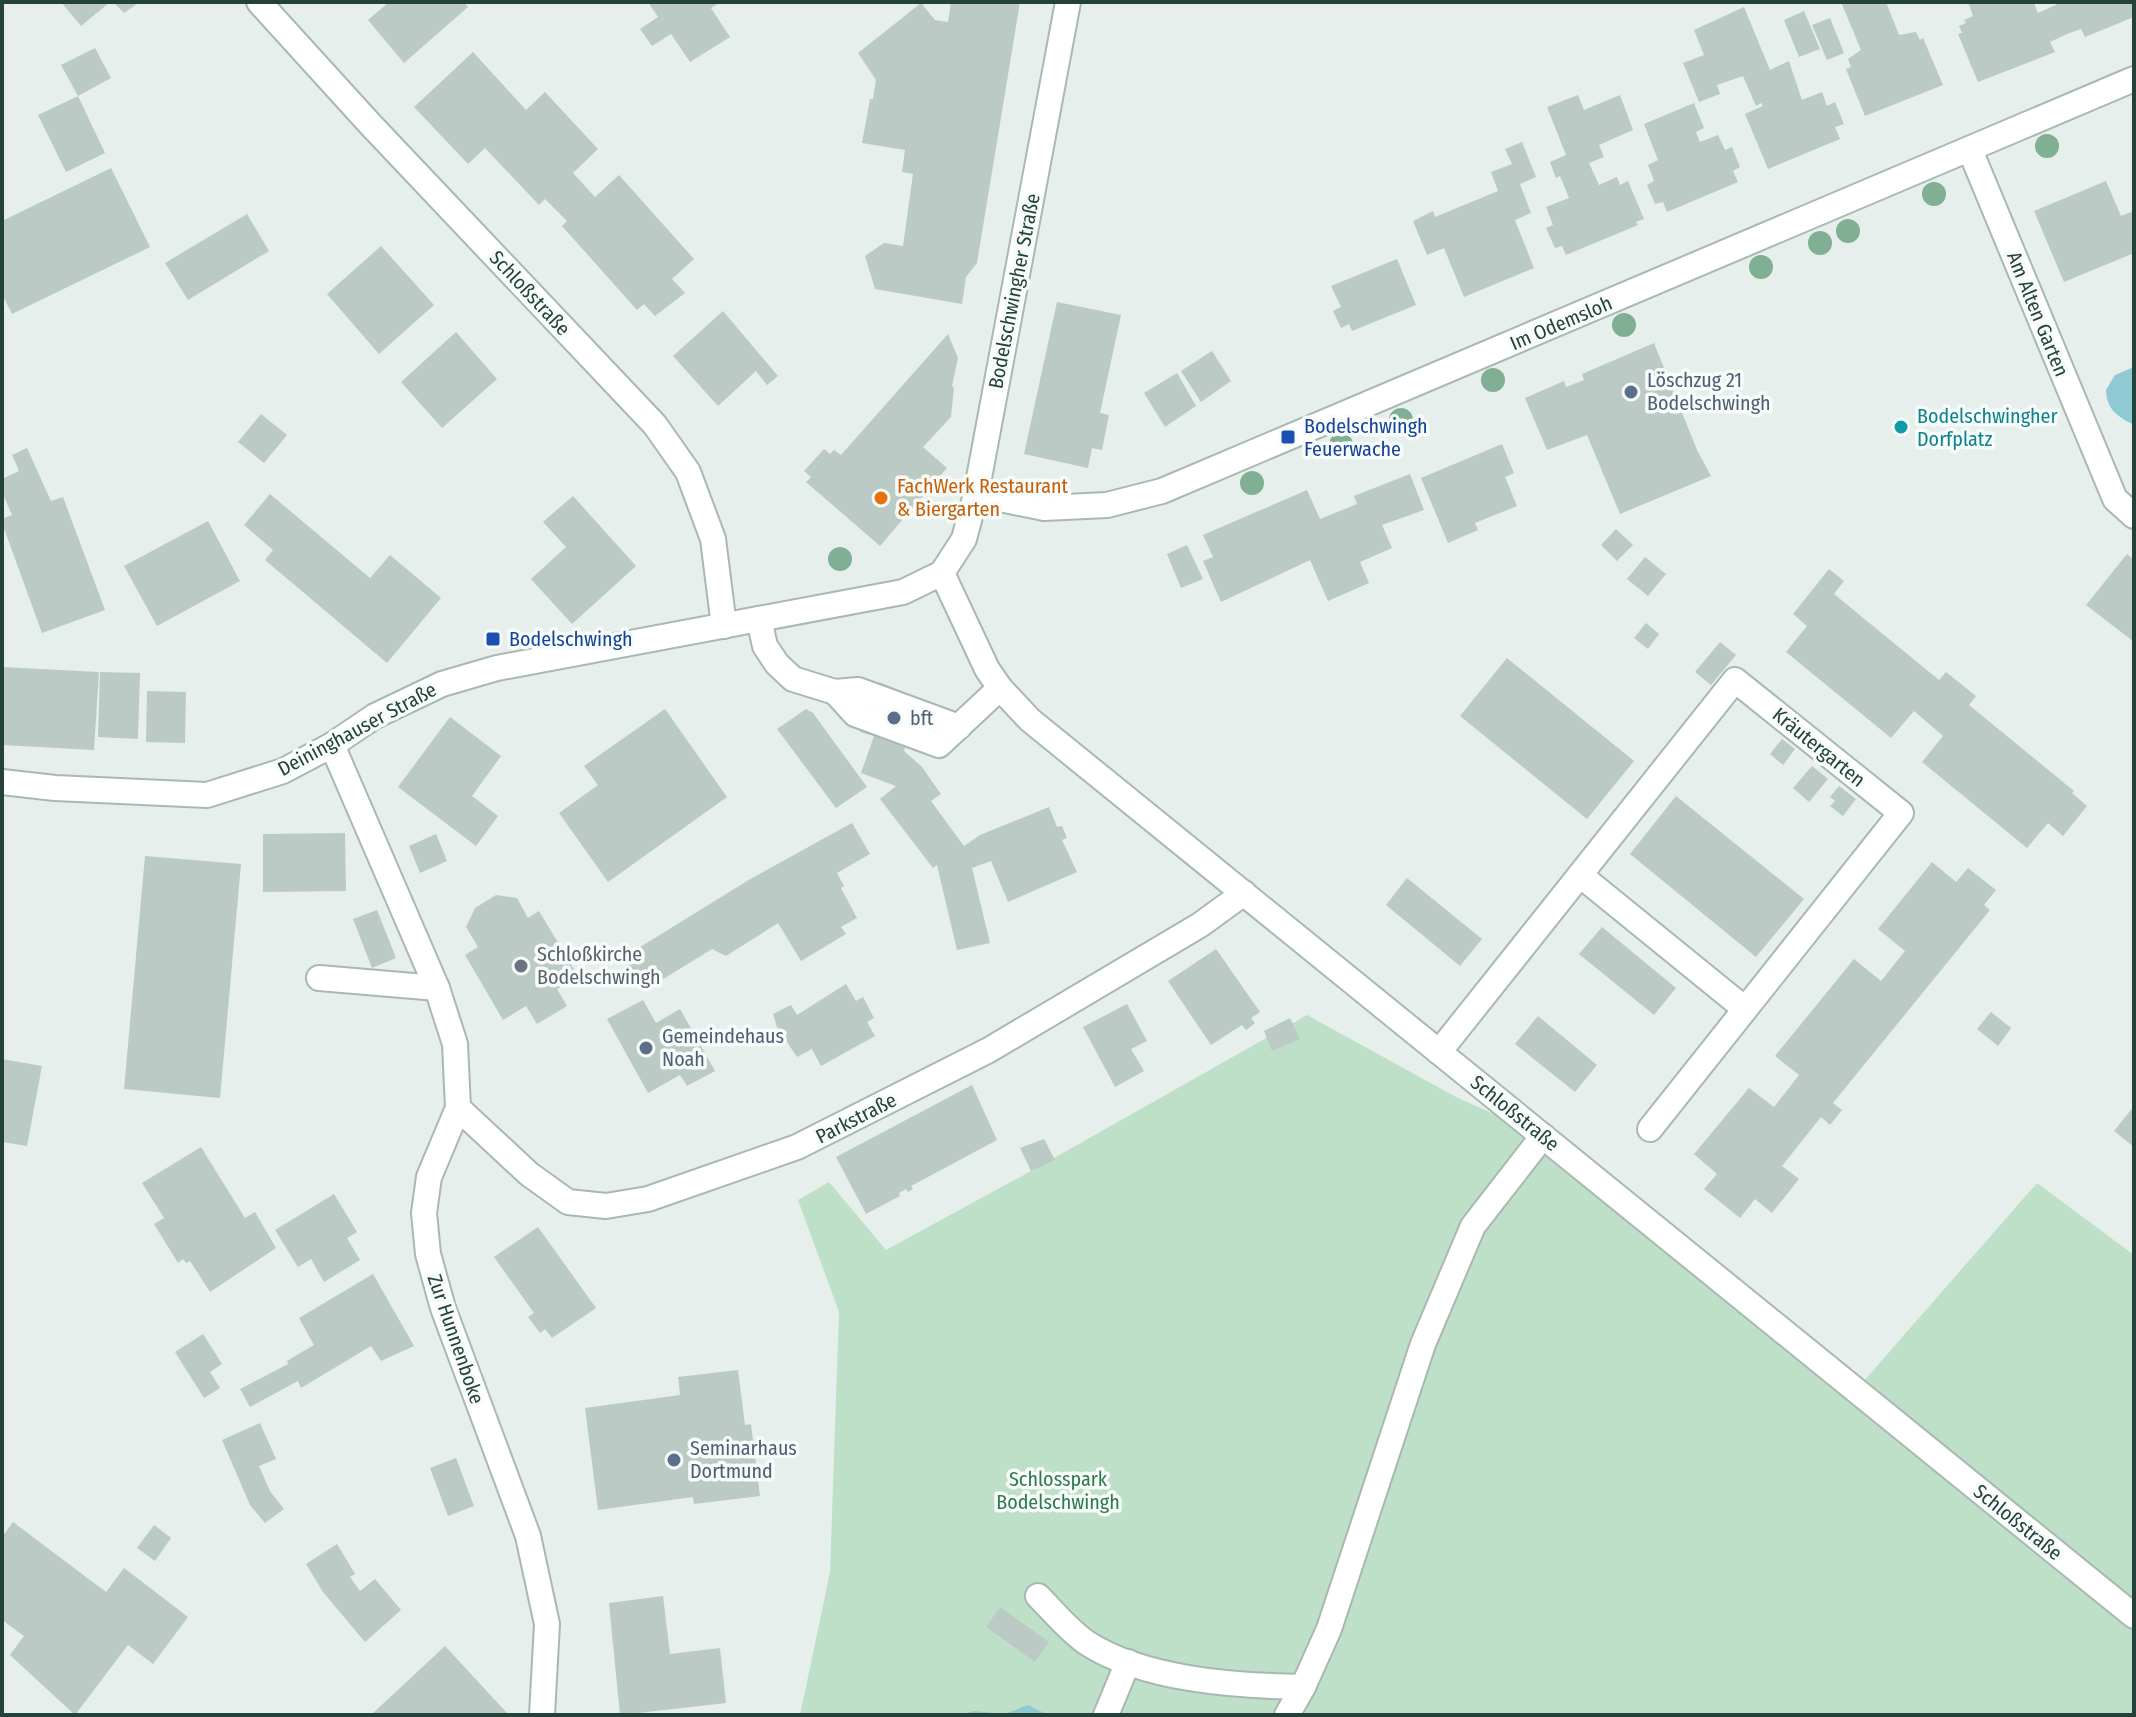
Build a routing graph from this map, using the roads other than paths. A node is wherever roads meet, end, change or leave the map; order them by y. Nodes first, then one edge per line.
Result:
1 (259, 2) edge
2 (1068, 2) edge
3 (2134, 79) edge
4 (1970, 150) junction
5 (976, 494) junction
6 (2134, 516) edge
7 (942, 573) junction
8 (759, 619) junction
9 (724, 626) junction
10 (1000, 688) junction
11 (332, 745) junction
12 (2, 782) edge
13 (1580, 875) junction
14 (1244, 893) junction
15 (319, 978) dead end
16 (437, 988) junction
17 (1745, 1009) junction
18 (1439, 1052) junction
19 (458, 1108) junction
20 (1650, 1129) dead end
21 (1543, 1136) junction
22 (1038, 1596) dead end
23 (2134, 1616) edge
24 (1128, 1662) junction
25 (1303, 1687) junction
26 (542, 1715) edge
27 (1106, 1715) edge
28 (1287, 1715) edge

1 - 9 street, Schloßstraße
2 - 5 street, Bodelschwingher Straße
3 - 4 street, Im Odemsloh
4 - 5 street, Im Odemsloh
4 - 6 street, Am Alten Garten
5 - 7 street, Bodelschwingher Straße
7 - 8 street, Deininghauser Straße
7 - 10 street, Schloßstraße
8 - 9 street, Deininghauser Straße
8 - 10 street
9 - 11 street, Deininghauser Straße
10 - 14 street, Schloßstraße
11 - 12 street, Deininghauser Straße
11 - 16 street, Zur Hunnenboke
13 - 17 street
13 - 17 street, Kräutergarten
13 - 18 street, Kräutergarten
14 - 18 street, Schloßstraße
14 - 19 street, Parkstraße
15 - 16 street
16 - 19 street, Zur Hunnenboke
17 - 20 street, Kräutergarten
18 - 21 street, Schloßstraße
19 - 26 street, Zur Hunnenboke
21 - 23 street, Schloßstraße
21 - 25 street
22 - 24 street
24 - 25 street
24 - 27 street
25 - 28 street

